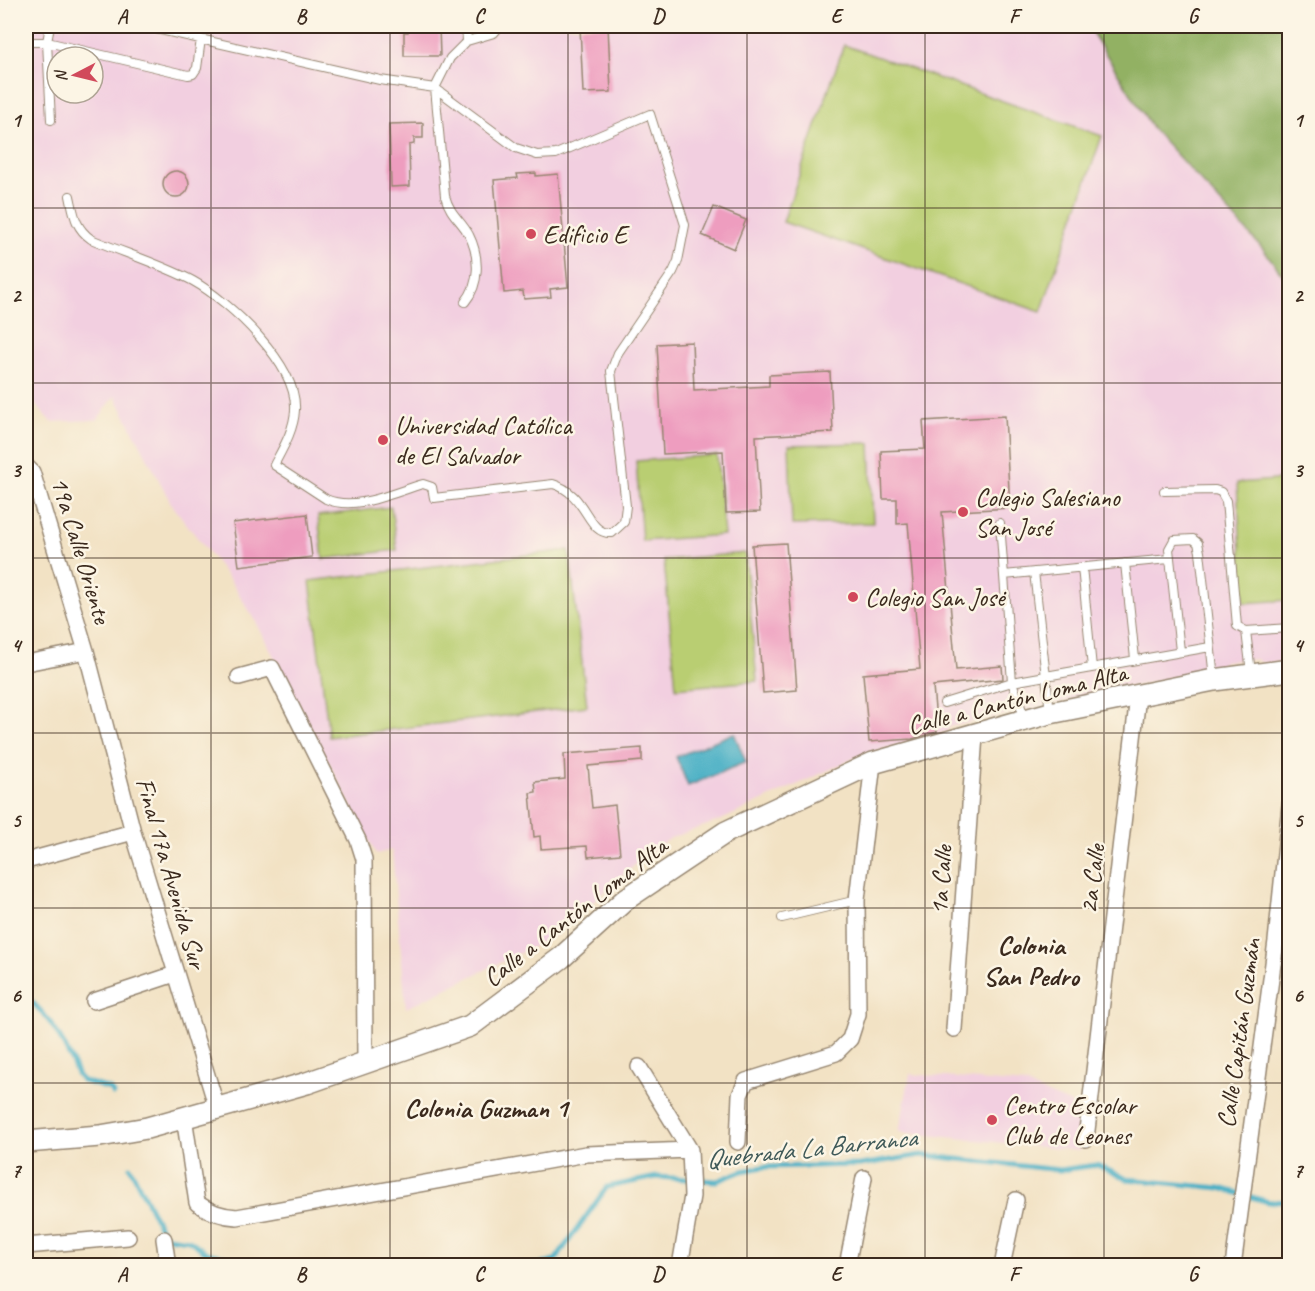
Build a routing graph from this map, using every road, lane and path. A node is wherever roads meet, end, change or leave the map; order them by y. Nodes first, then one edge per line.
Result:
1 (50, 26) edge
2 (143, 26) edge
3 (466, 26) edge
4 (500, 26) edge
5 (201, 39) junction
6 (466, 41) junction
7 (26, 42) edge
8 (47, 42) junction
9 (435, 88) junction
10 (51, 120) dead end
11 (70, 196) dead end
12 (465, 302) dead end
13 (26, 466) edge
14 (1164, 491) dead end
15 (1000, 523) dead end
16 (1169, 558) junction
17 (1125, 563) junction
18 (1082, 567) junction
19 (1034, 572) junction
20 (1004, 575) junction
21 (1290, 628) edge
22 (1246, 631) junction
23 (1210, 647) junction
24 (86, 651) junction
25 (1180, 651) junction
26 (1135, 659) junction
27 (26, 663) edge
28 (1092, 668) junction
29 (1290, 670) edge
30 (1251, 674) junction
31 (1044, 676) junction
32 (239, 677) dead end
33 (1214, 680) junction
34 (1012, 682) junction
35 (1138, 696) junction
36 (944, 703) dead end
37 (1050, 713) junction
38 (1025, 720) junction
39 (975, 735) junction
40 (873, 763) junction
41 (1290, 806) edge
42 (133, 832) junction
43 (26, 861) edge
44 (857, 900) junction
45 (782, 918) dead end
46 (1283, 942) edge
47 (175, 974) junction
48 (93, 1001) dead end
49 (954, 1029) dead end
50 (366, 1064) junction
51 (639, 1067) dead end
52 (217, 1108) junction
53 (184, 1117) junction
54 (1086, 1139) dead end
55 (26, 1142) edge
56 (738, 1142) dead end
57 (690, 1150) junction
58 (864, 1178) dead end
59 (1016, 1200) dead end
60 (128, 1237) dead end
61 (164, 1239) dead end
62 (26, 1246) edge
63 (168, 1266) edge
64 (680, 1266) edge
65 (847, 1266) edge
66 (1002, 1266) edge
67 (1233, 1266) edge

1 - 8 lane
2 - 5 lane
3 - 6 lane
4 - 6 lane
5 - 8 lane
5 - 9 lane
6 - 9 lane
7 - 8 lane
8 - 10 lane
9 - 11 lane
9 - 12 lane
13 - 24 street, 19a Calle Oriente
14 - 22 lane
15 - 20 lane
16 - 17 lane
16 - 23 lane
16 - 25 lane
17 - 18 lane
17 - 26 lane
18 - 19 lane
18 - 28 lane
19 - 20 lane
19 - 31 lane
20 - 34 lane
21 - 22 lane
22 - 30 lane
23 - 25 lane
23 - 33 lane
24 - 27 street
24 - 42 street, Final 17a Avenida Sur
25 - 26 lane
26 - 28 lane
28 - 31 lane
29 - 30 street, Calle a Cantón Loma Alta
30 - 33 street, Calle a Cantón Loma Alta
31 - 34 lane
31 - 37 lane
32 - 50 street
33 - 35 street, Calle a Cantón Loma Alta
34 - 36 lane
34 - 38 lane
35 - 37 street, Calle a Cantón Loma Alta
35 - 54 street, 2a Calle
37 - 38 street, Calle a Cantón Loma Alta
38 - 39 street, Calle a Cantón Loma Alta
39 - 40 street, Calle a Cantón Loma Alta
39 - 49 street, 1a Calle
40 - 44 street
40 - 50 street, Calle a Cantón Loma Alta
41 - 46 street, Calle Capitán Guzmán
42 - 43 street
42 - 47 street, Final 17a Avenida Sur
44 - 45 lane
44 - 56 street
46 - 67 street, Calle Capitán Guzmán
47 - 48 street
47 - 52 street, Final 17a Avenida Sur
50 - 52 street, Calle a Cantón Loma Alta
51 - 57 street
52 - 53 street, Calle a Cantón Loma Alta
53 - 55 street, Calle a Cantón Loma Alta
53 - 57 street
57 - 64 street
58 - 65 street
59 - 66 street
60 - 62 street
61 - 63 street

